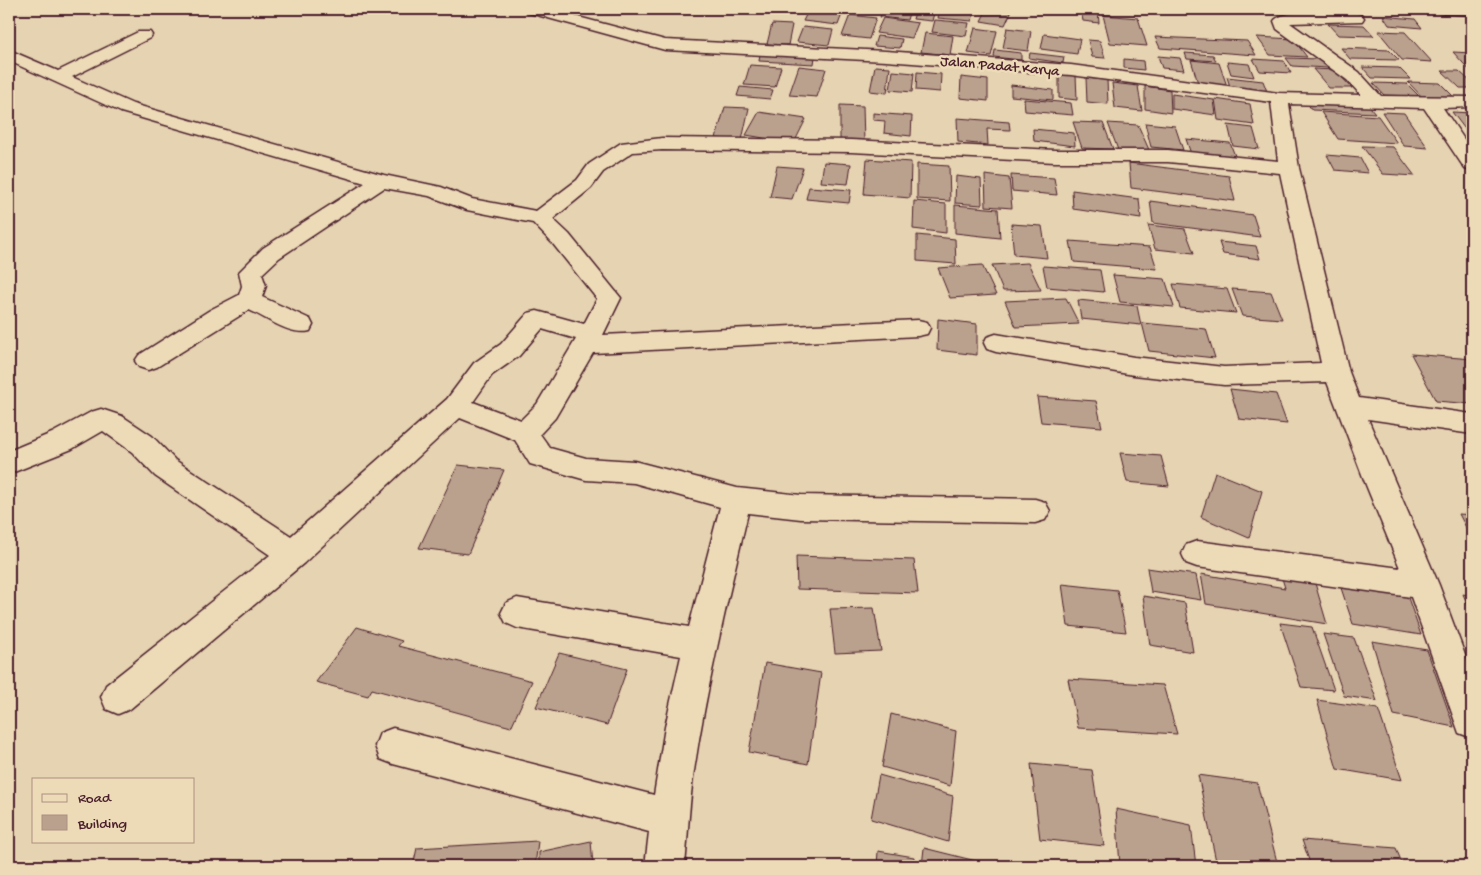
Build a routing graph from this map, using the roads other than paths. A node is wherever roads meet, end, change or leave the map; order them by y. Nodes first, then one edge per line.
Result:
1 (531, 9) edge
2 (1348, 9) edge
3 (144, 35) dead end
4 (9, 55) edge
5 (58, 77) junction
6 (1279, 98) junction
7 (1375, 100) junction
8 (1472, 102) edge
9 (1430, 103) junction
10 (1472, 165) edge
11 (1289, 168) junction
12 (381, 181) junction
13 (540, 218) junction
14 (249, 300) junction
15 (301, 325) dead end
16 (918, 328) dead end
17 (588, 340) junction
18 (996, 343) dead end
19 (148, 361) dead end
20 (1336, 372) junction
21 (456, 406) junction
22 (1350, 407) junction
23 (1472, 424) edge
24 (525, 433) junction
25 (9, 464) edge
26 (737, 500) junction
27 (1035, 511) dead end
28 (293, 554) junction
29 (1197, 554) dead end
30 (1423, 584) junction
31 (517, 614) dead end
32 (700, 644) junction
33 (118, 697) dead end
34 (1472, 722) edge
35 (393, 746) dead end
36 (668, 818) junction
37 (664, 866) edge

1 - 6 street, Jalan Padat Karya
2 - 7 street
3 - 5 street
4 - 5 street
5 - 12 street
6 - 7 street, Jalan Padat Karya
6 - 11 street
7 - 9 street, Jalan Padat Karya
8 - 9 street, Jalan Padat Karya
9 - 10 street
11 - 13 street
11 - 20 street
12 - 13 street
12 - 14 street
13 - 17 street
14 - 15 street
14 - 19 street
16 - 17 street
17 - 21 street
17 - 24 street
18 - 20 street
20 - 22 street
21 - 24 street
21 - 28 street
22 - 23 street
22 - 30 street
24 - 26 street
25 - 28 street
26 - 27 street
26 - 32 street
28 - 33 street
29 - 30 street
30 - 34 street
31 - 32 street
32 - 36 street
35 - 36 street
36 - 37 street

